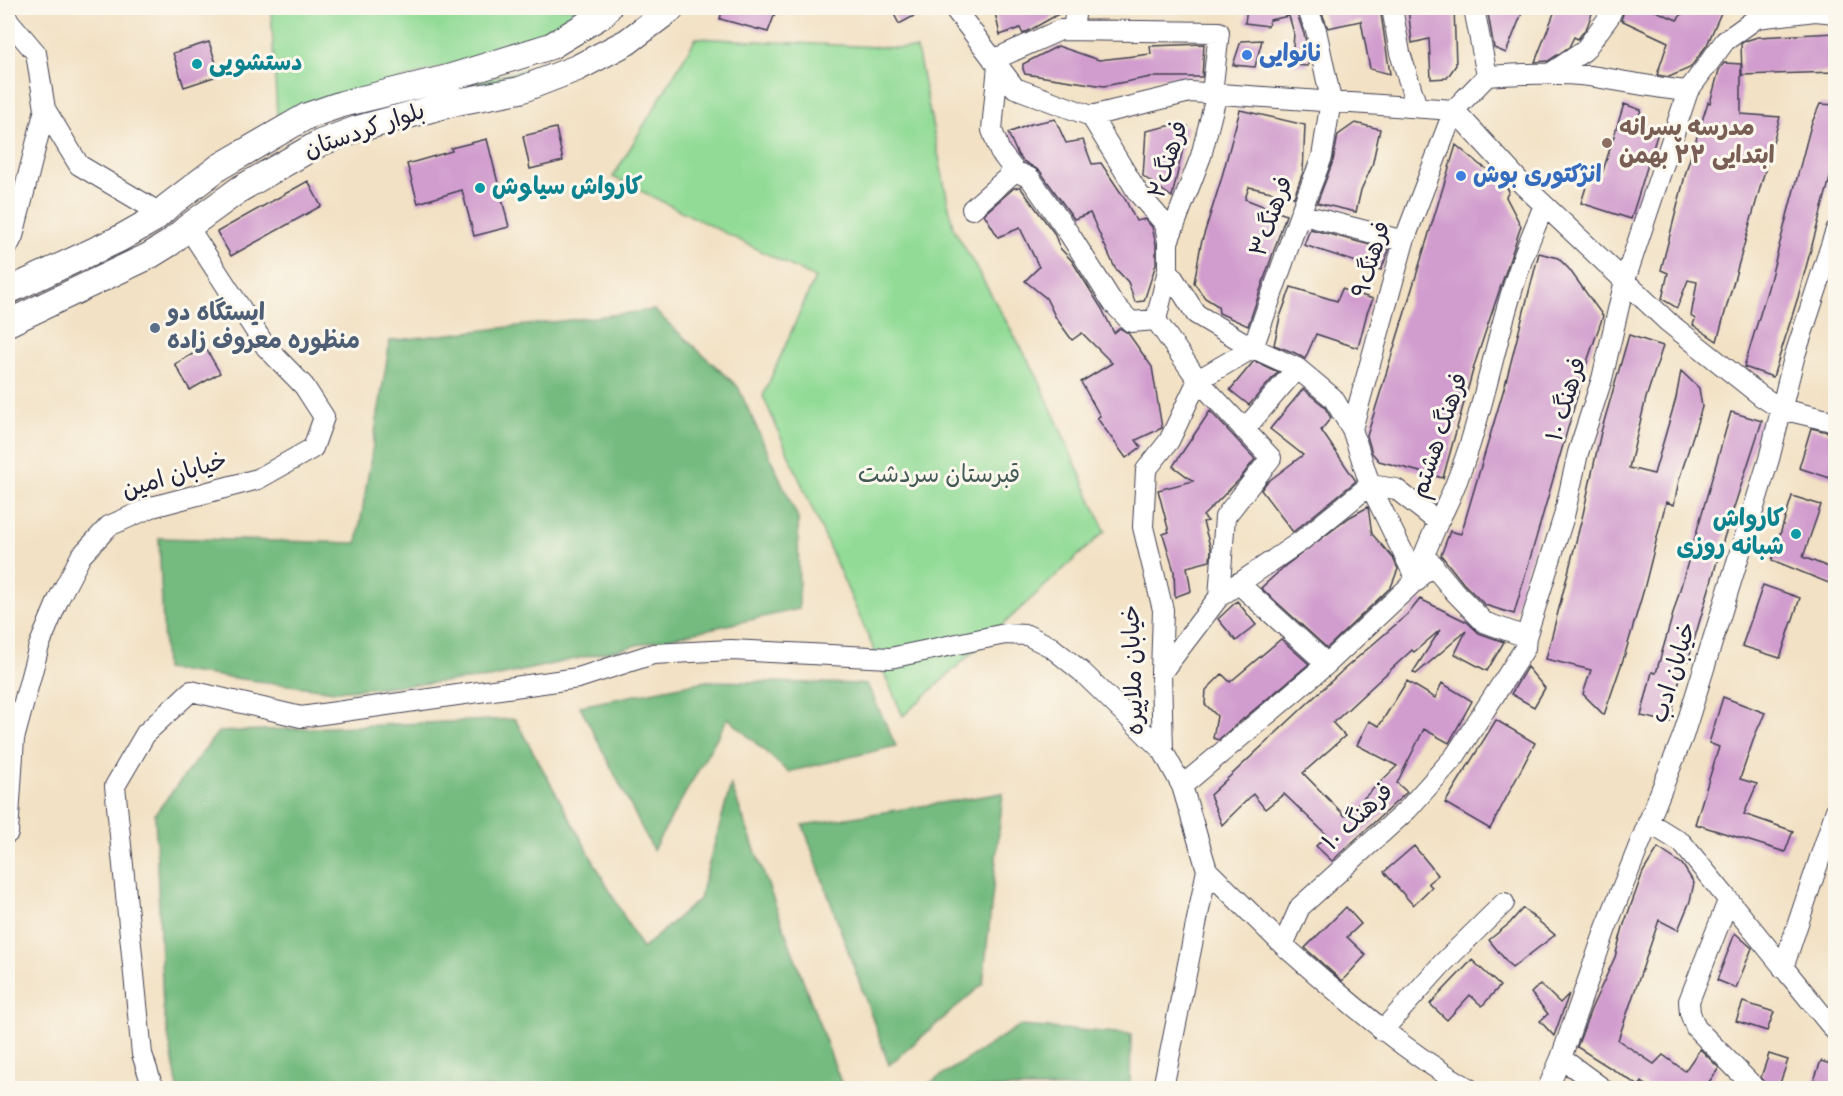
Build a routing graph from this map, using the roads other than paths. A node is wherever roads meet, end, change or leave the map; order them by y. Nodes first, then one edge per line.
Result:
1 (608, 8) edge
2 (672, 8) edge
3 (954, 8) edge
4 (1076, 8) edge
5 (1307, 8) edge
6 (1392, 8) edge
7 (1474, 8) edge
8 (1613, 8) edge
9 (1836, 13) edge
10 (8, 20) edge
11 (1073, 30) junction
12 (995, 63) junction
13 (1551, 74) junction
14 (1487, 75) junction
15 (1688, 91) junction
16 (1214, 93) junction
17 (369, 98) junction
18 (1331, 100) junction
19 (1417, 107) junction
20 (45, 109) junction
21 (324, 110) junction
22 (1454, 110) junction
23 (1091, 116) junction
24 (371, 126) junction
25 (330, 140) junction
26 (1015, 171) junction
27 (1544, 205) junction
28 (972, 209) dead end
29 (160, 213) junction
30 (1300, 214) junction
31 (188, 226) junction
32 (1836, 230) edge
33 (1404, 241) junction
34 (1168, 242) junction
35 (8, 246) edge
36 (1830, 264) edge
37 (1168, 270) junction
38 (1625, 280) junction
39 (8, 291) edge
40 (1155, 320) junction
41 (8, 323) edge
42 (1253, 348) junction
43 (1297, 368) junction
44 (1198, 380) junction
45 (1781, 409) junction
46 (1836, 422) edge
47 (1352, 429) junction
48 (1244, 430) junction
49 (1370, 485) junction
50 (1438, 522) junction
51 (1433, 564) junction
52 (1417, 581) junction
53 (1239, 583) junction
54 (1220, 597) junction
55 (1526, 638) junction
56 (1327, 664) junction
57 (1161, 674) junction
58 (1163, 751) junction
59 (1182, 786) junction
60 (1836, 810) edge
61 (1648, 822) junction
62 (8, 833) edge
63 (1208, 870) junction
64 (1728, 901) junction
65 (1504, 903) dead end
66 (1283, 945) junction
67 (1784, 968) junction
68 (1382, 1031) junction
69 (1836, 1032) edge
70 (1561, 1058) junction
71 (153, 1089) edge
72 (1162, 1089) edge
73 (1468, 1089) edge
74 (1548, 1089) edge
75 (1602, 1089) edge
76 (1755, 1089) edge

1 - 17 main road, بلوار کردستان
2 - 24 main road, بلوار کردستان
3 - 12 street
4 - 11 street
5 - 18 street
6 - 19 street
7 - 14 street
8 - 13 street
9 - 15 street, فرهنگ ۱۰
10 - 20 street
11 - 12 street
11 - 16 street, فرهنگ۲
12 - 23 street
12 - 26 street
13 - 14 street
13 - 15 street
14 - 22 street
15 - 38 street, فرهنگ ۱۰
16 - 18 street
16 - 23 street
16 - 34 street, فرهنگ۲
17 - 21 main road, بلوار کردستان
17 - 24 main road
18 - 19 street
18 - 30 street, فرهنگ۳
19 - 22 street
20 - 29 street
20 - 35 street
21 - 25 main road
21 - 29 main road, بلوار کردستان
22 - 27 street
22 - 33 street, فرهنگ۹
23 - 34 street
24 - 25 main road, بلوار کردستان
25 - 31 main road, بلوار کردستان
26 - 28 street
26 - 40 street
27 - 38 street
27 - 50 street, فرهنگ هشتم
29 - 39 main road, بلوار کردستان
30 - 33 street
30 - 42 street, فرهنگ۳
31 - 41 main road, بلوار کردستان
31 - 62 street, خیابان امین
32 - 36 street, خیابان ادب
33 - 47 street, فرهنگ۹
34 - 37 street
36 - 45 street, خیابان ادب
37 - 40 street
37 - 42 street
38 - 45 street
38 - 55 street, فرهنگ ۱۰
40 - 44 street
42 - 43 street
42 - 44 street
43 - 47 street
43 - 48 street
44 - 48 street
44 - 57 street, خیابان ملاپیره
45 - 46 street
45 - 61 street, خیابان ادب
47 - 49 street
48 - 54 street
49 - 50 street, فرهنگ هشتم
49 - 52 street
49 - 53 street
50 - 51 street
51 - 52 street
51 - 55 street
52 - 56 street
53 - 54 street
53 - 56 street
54 - 57 street
55 - 66 street, فرهنگ ۱۰
56 - 59 street
57 - 58 street, خیابان ملاپیره
58 - 59 street, خیابان ملاپیره
58 - 71 street
59 - 63 street, خیابان ملاپیره
60 - 67 street
61 - 64 street
61 - 70 street, خیابان ادب
63 - 66 street
63 - 72 street, خیابان ملاپیره
64 - 67 street
64 - 76 street
65 - 68 street
66 - 68 street
67 - 69 street
68 - 73 street
70 - 74 street, خیابان ادب
70 - 75 street

